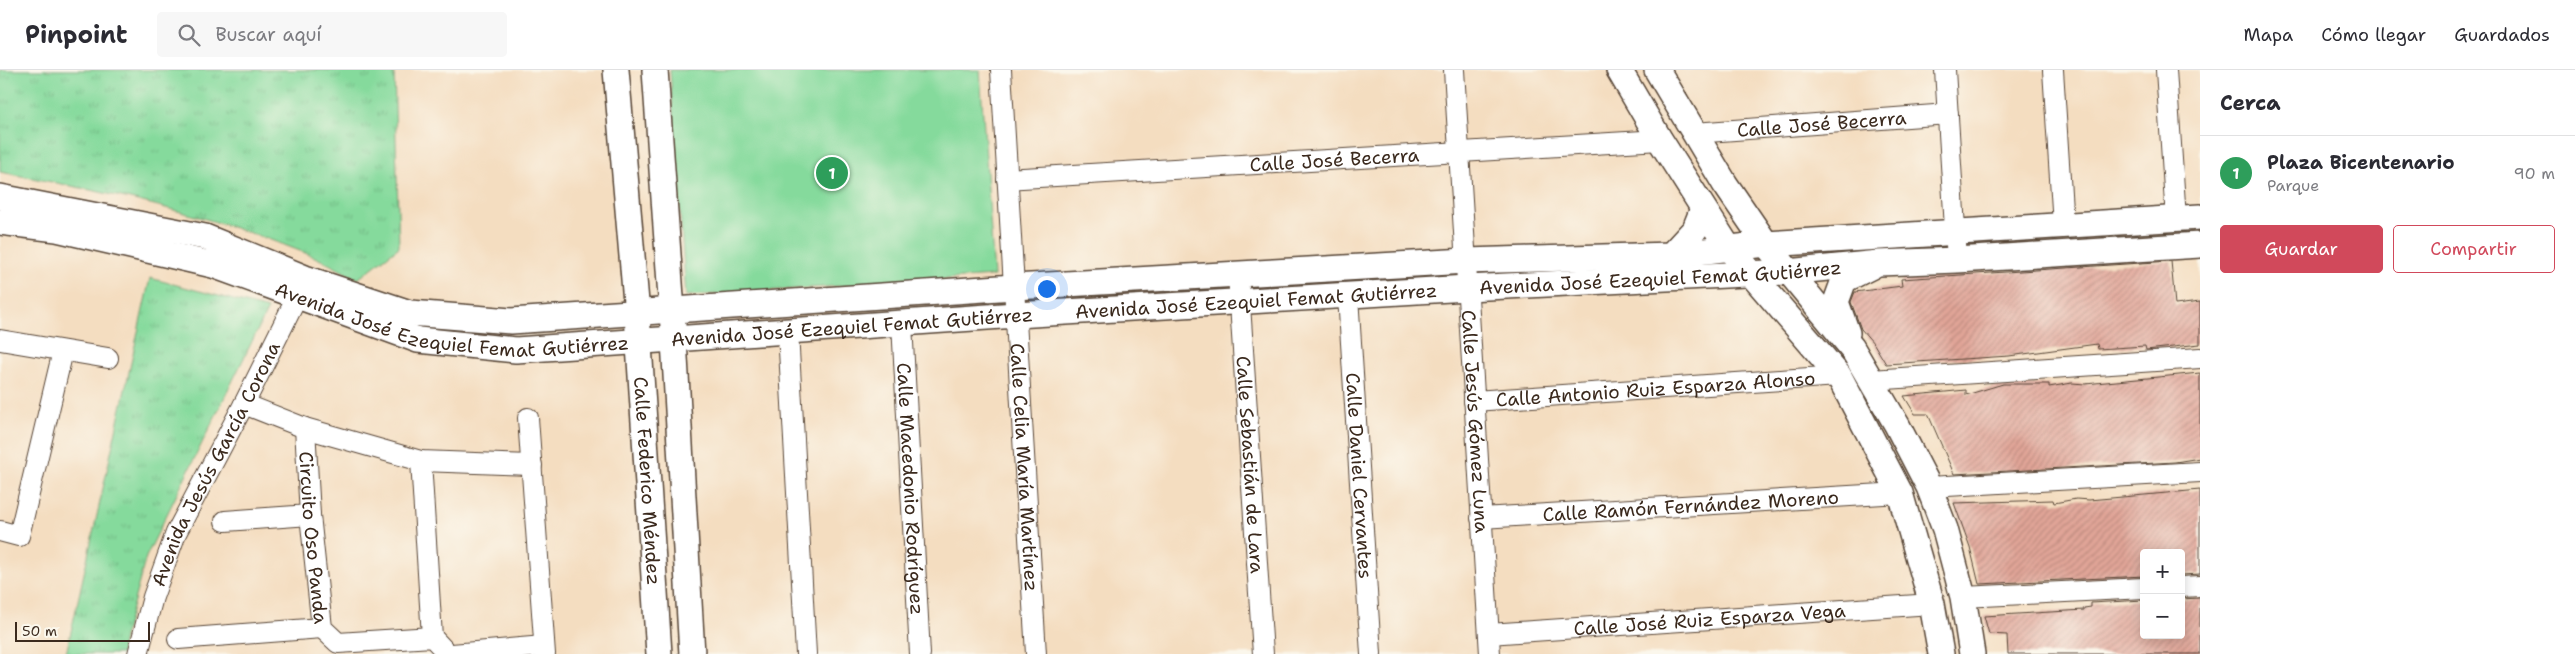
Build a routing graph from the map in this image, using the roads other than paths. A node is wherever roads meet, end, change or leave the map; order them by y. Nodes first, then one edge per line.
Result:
1 (616, 70) edge
2 (655, 70) edge
3 (1001, 70) edge
4 (1454, 70) edge
5 (1619, 70) edge
6 (1658, 70) edge
7 (1945, 70) edge
8 (2053, 70) edge
9 (2166, 70) edge
10 (1948, 114) junction
11 (1694, 133) junction
12 (1660, 140) junction
13 (1459, 152) junction
14 (1007, 179) junction
15 (0, 197) edge
16 (1703, 209) junction
17 (2188, 218) edge
18 (0, 222) edge
19 (2064, 225) junction
20 (1955, 232) junction
21 (1766, 244) junction
22 (2200, 245) edge
23 (1728, 247) junction
24 (1671, 254) junction
25 (1957, 260) junction
26 (1466, 261) junction
27 (1879, 263) junction
28 (1787, 272) junction
29 (1748, 273) junction
30 (1238, 274) junction
31 (1014, 287) junction
32 (302, 288) junction
33 (1468, 288) junction
34 (1348, 296) junction
35 (1239, 302) junction
36 (672, 311) junction
37 (636, 314) junction
38 (1016, 315) junction
39 (902, 324) junction
40 (788, 332) junction
41 (0, 340) edge
42 (674, 340) junction
43 (638, 343) junction
44 (1852, 348) junction
45 (63, 351) junction
46 (108, 358) dead end
47 (2200, 358) edge
48 (1839, 376) junction
49 (1871, 380) junction
50 (1474, 401) junction
51 (244, 404) junction
52 (528, 418) dead end
53 (305, 428) junction
54 (421, 461) junction
55 (532, 464) junction
56 (2200, 472) edge
57 (1929, 487) junction
58 (1900, 493) junction
59 (310, 515) junction
60 (1481, 518) junction
61 (224, 521) dead end
62 (0, 531) edge
63 (2185, 586) edge
64 (2200, 586) edge
65 (2140, 588) edge
66 (1963, 597) junction
67 (1932, 604) junction
68 (322, 628) junction
69 (1488, 634) junction
70 (432, 637) junction
71 (178, 639) dead end
72 (545, 650) edge
73 (138, 654) edge
74 (450, 654) edge
75 (659, 654) edge
76 (692, 654) edge
77 (806, 654) edge
78 (920, 654) edge
79 (1036, 654) edge
80 (1263, 654) edge
81 (1371, 654) edge
82 (1490, 654) edge
83 (1941, 654) edge
84 (1972, 654) edge

1 - 37 street, Calle Federico Méndez
2 - 36 street, Calle Federico Méndez
3 - 14 street, Calle Celia María Martínez
4 - 13 street, Calle Jesús Gómez Luna
5 - 12 street
6 - 11 street
7 - 10 street
8 - 19 street
9 - 17 street
10 - 11 street, Calle José Becerra
10 - 20 street
11 - 21 street
12 - 13 street, Calle José Becerra
12 - 16 street
13 - 14 street, Calle José Becerra
13 - 26 street, Calle Jesús Gómez Luna
14 - 31 street, Calle Celia María Martínez
15 - 32 street, Avenida José Ezequiel Femat Gutiérrez
16 - 23 street
16 - 24 street
17 - 19 street, Avenida José Ezequiel Femat Gutiérrez
18 - 32 street, Avenida José Ezequiel Femat Gutiérrez
19 - 20 street, Avenida José Ezequiel Femat Gutiérrez
20 - 21 street, Avenida José Ezequiel Femat Gutiérrez
20 - 25 street
21 - 23 street, Avenida José Ezequiel Femat Gutiérrez
21 - 28 street
22 - 25 street, Avenida José Ezequiel Femat Gutiérrez
23 - 24 street, Avenida José Ezequiel Femat Gutiérrez
23 - 29 street
24 - 26 street, Avenida José Ezequiel Femat Gutiérrez
25 - 27 street, Avenida José Ezequiel Femat Gutiérrez
26 - 30 street, Avenida José Ezequiel Femat Gutiérrez
26 - 33 street, Calle Jesús Gómez Luna
27 - 28 street, Avenida José Ezequiel Femat Gutiérrez
27 - 44 street
28 - 29 street, Avenida José Ezequiel Femat Gutiérrez
28 - 44 street
29 - 33 street, Avenida José Ezequiel Femat Gutiérrez
29 - 48 street
30 - 31 street, Avenida José Ezequiel Femat Gutiérrez
30 - 35 street, Calle Sebastián de Lara
31 - 36 street, Avenida José Ezequiel Femat Gutiérrez
31 - 38 street, Calle Celia María Martínez
32 - 37 street, Avenida José Ezequiel Femat Gutiérrez
32 - 43 street, Avenida José Ezequiel Femat Gutiérrez
32 - 51 street, Avenida Jesús García Corona
33 - 34 street, Avenida José Ezequiel Femat Gutiérrez
33 - 50 street, Calle Jesús Gómez Luna
34 - 35 street, Avenida José Ezequiel Femat Gutiérrez
34 - 81 street, Calle Daniel Cervantes
35 - 38 street, Avenida José Ezequiel Femat Gutiérrez
35 - 80 street, Calle Sebastián de Lara
36 - 37 street, Avenida José Ezequiel Femat Gutiérrez
36 - 42 street, Calle Federico Méndez
37 - 43 street, Calle Federico Méndez
38 - 39 street, Avenida José Ezequiel Femat Gutiérrez
38 - 79 street, Calle Celia María Martínez
39 - 40 street, Avenida José Ezequiel Femat Gutiérrez
39 - 78 street, Calle Macedonio Rodríguez
40 - 42 street, Avenida José Ezequiel Femat Gutiérrez
40 - 77 street
41 - 45 street
42 - 43 street, Avenida José Ezequiel Femat Gutiérrez
42 - 76 street, Calle Federico Méndez
43 - 75 street, Calle Federico Méndez
44 - 49 street
45 - 46 street
45 - 62 street
47 - 49 street
48 - 50 street, Calle Antonio Ruiz Esparza Alonso
48 - 58 street
49 - 57 street
50 - 60 street, Calle Jesús Gómez Luna
51 - 53 street, Circuito Oso Panda
51 - 73 street, Avenida Jesús García Corona
52 - 55 street
53 - 54 street, Circuito Oso Panda
53 - 59 street, Circuito Oso Panda
54 - 55 street, Circuito Oso Panda
54 - 70 street
55 - 72 street
56 - 57 street
57 - 66 street
58 - 60 street, Calle Ramón Fernández Moreno
58 - 67 street
59 - 61 street
59 - 68 street, Circuito Oso Panda
60 - 69 street, Calle Jesús Gómez Luna
63 - 64 street
65 - 66 street
66 - 84 street
67 - 69 street, Calle José Ruiz Esparza Vega
67 - 83 street
68 - 70 street, Circuito Oso Panda
68 - 71 street
69 - 82 street, Calle Jesús Gómez Luna
70 - 74 street
72 - 74 street

